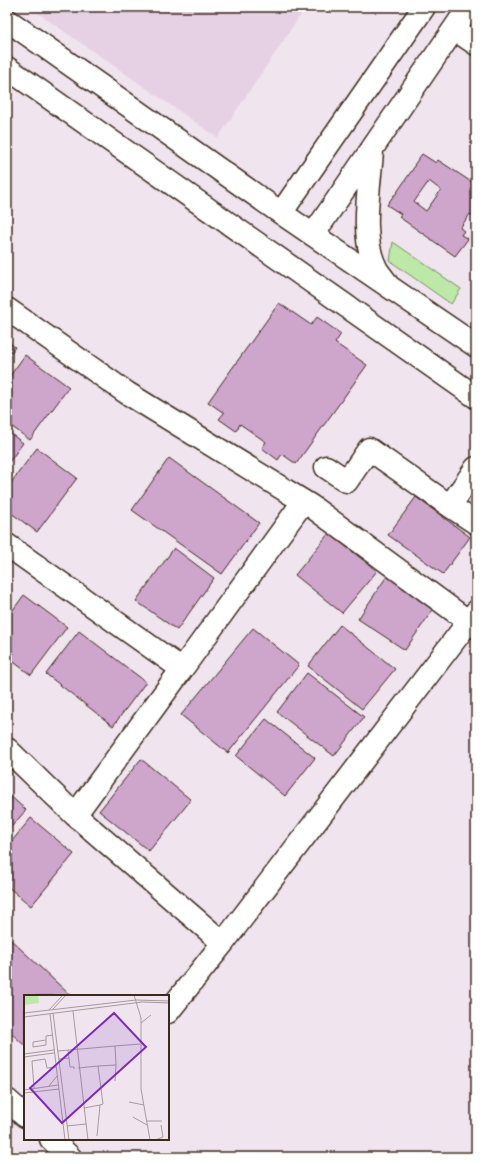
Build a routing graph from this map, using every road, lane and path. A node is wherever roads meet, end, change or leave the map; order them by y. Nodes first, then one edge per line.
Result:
1 (424, 7) edge
2 (469, 7) edge
3 (7, 20) edge
4 (454, 29) junction
5 (476, 44) edge
6 (7, 68) edge
7 (372, 149) junction
8 (281, 213) junction
9 (313, 235) junction
10 (391, 288) junction
11 (7, 309) edge
12 (474, 340) edge
13 (476, 397) edge
14 (326, 467) dead end
15 (476, 468) edge
16 (303, 502) junction
17 (450, 506) junction
18 (476, 523) edge
19 (7, 545) edge
20 (474, 620) edge
21 (182, 669) junction
22 (7, 749) edge
23 (75, 815) junction
24 (223, 943) junction
25 (169, 1011) edge
26 (7, 1100) edge
27 (24, 1115) edge

1 - 8 street
2 - 4 street
3 - 8 street
4 - 5 street
4 - 7 street
6 - 13 street
7 - 9 street
7 - 10 street
8 - 9 street
9 - 10 street
10 - 12 street
11 - 16 street
14 - 17 street
15 - 17 street
16 - 20 street
16 - 21 street
17 - 18 street
19 - 21 street
20 - 24 street
21 - 23 street
22 - 23 street
23 - 24 street
24 - 25 street
26 - 27 street

